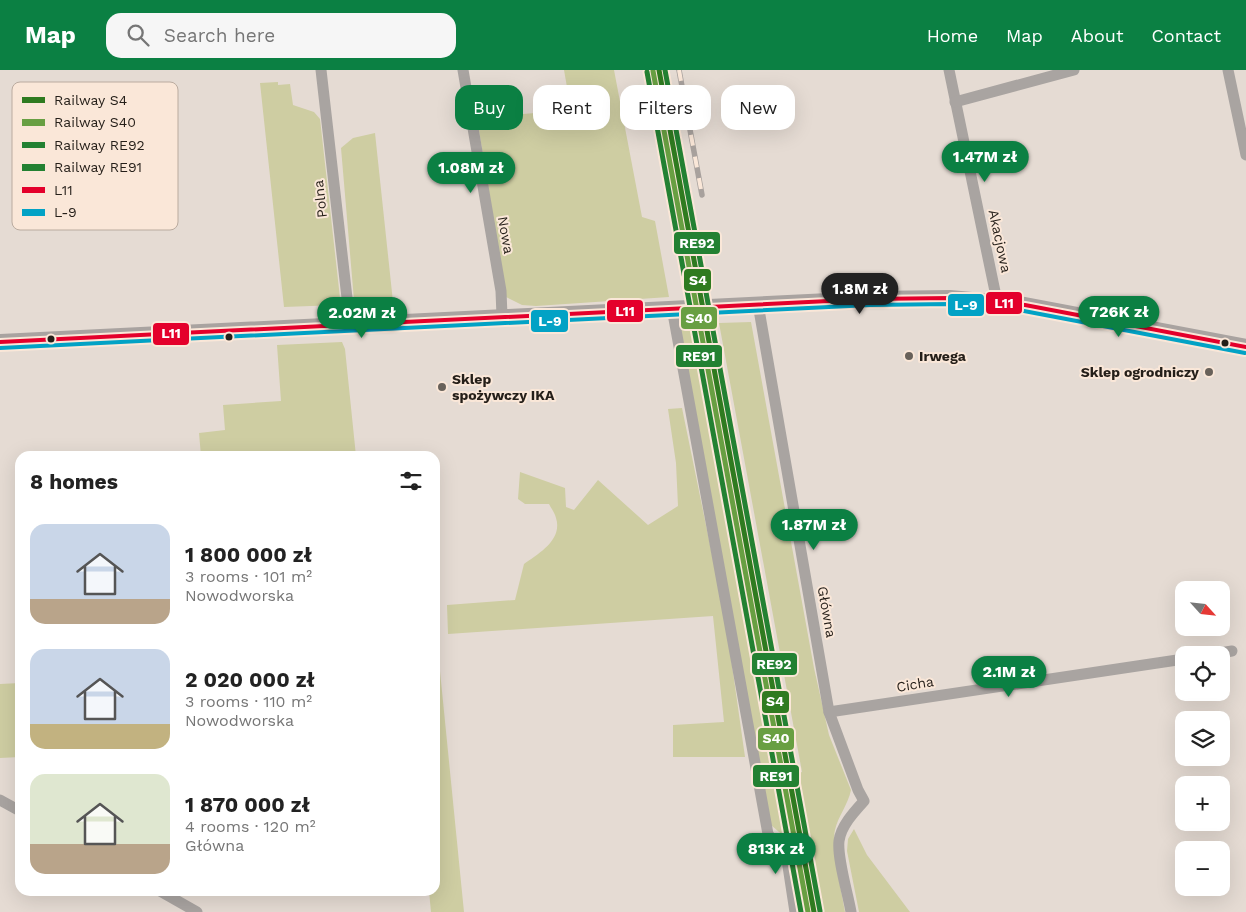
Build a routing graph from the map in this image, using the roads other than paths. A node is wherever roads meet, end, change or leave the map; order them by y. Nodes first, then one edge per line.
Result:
1 (321, 70) edge
2 (462, 70) edge
3 (949, 70) edge
4 (1074, 70) edge
5 (1228, 70) edge
6 (955, 102) junction
7 (1246, 155) edge
8 (997, 301) junction
9 (758, 304) junction
10 (672, 308) junction
11 (502, 316) junction
12 (350, 324) junction
13 (0, 342) edge
14 (1246, 347) edge
15 (1175, 660) edge
16 (829, 712) junction
17 (0, 800) edge
18 (15, 808) edge
19 (169, 896) edge
20 (197, 912) edge
21 (795, 912) edge
22 (851, 912) edge

1 - 12 street, Polna
2 - 11 street, Nowa
3 - 6 street, Akacjowa
4 - 6 street
5 - 7 street
6 - 8 street, Akacjowa
8 - 9 main road
8 - 14 main road
9 - 10 main road
9 - 16 street, Główna
10 - 11 main road
10 - 21 street
11 - 12 main road
12 - 13 main road
15 - 16 street, Cicha
16 - 22 street, Główna
17 - 18 street
19 - 20 street

